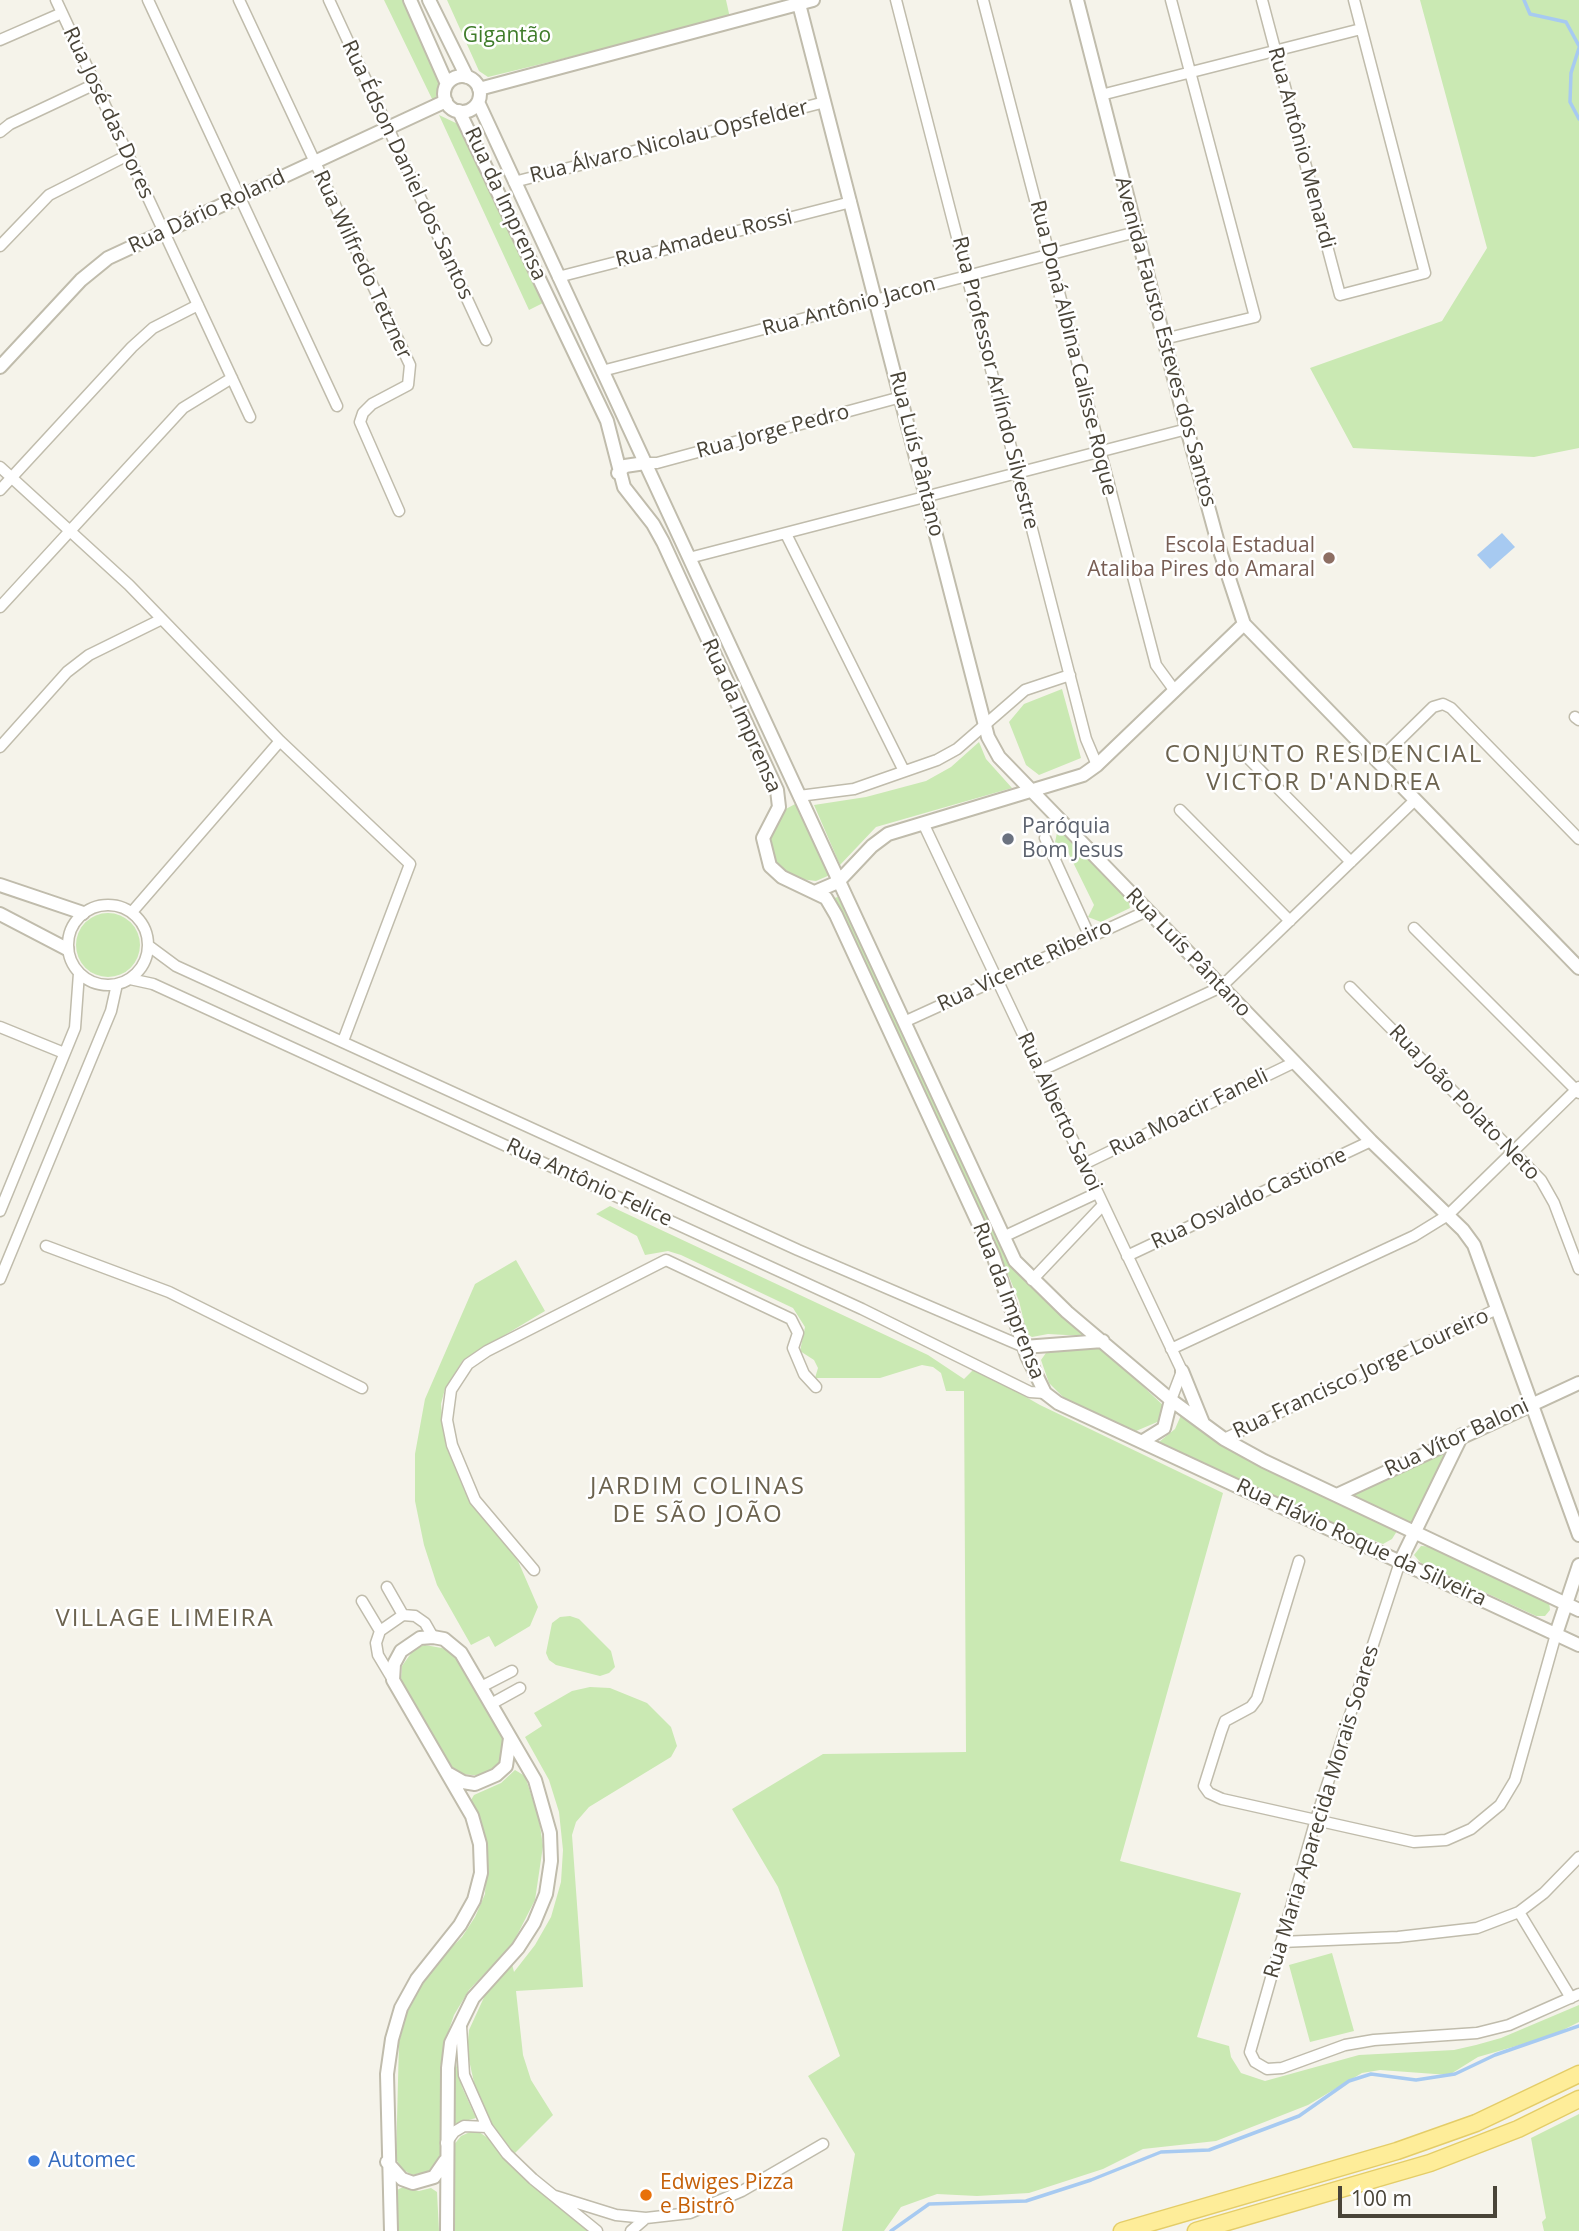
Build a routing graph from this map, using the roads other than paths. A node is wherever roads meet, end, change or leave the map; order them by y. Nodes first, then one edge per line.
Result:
1 (56, 0) edge
2 (148, 0) edge
3 (239, 0) edge
4 (329, 0) edge
5 (410, 0) edge
6 (429, 0) edge
7 (813, 0) edge
8 (896, 0) edge
9 (983, 0) edge
10 (1077, 0) edge
11 (1171, 0) edge
12 (1262, 0) edge
13 (1354, 0) edge
14 (799, 4) junction
15 (62, 13) junction
16 (1362, 29) junction
17 (0, 40) edge
18 (1276, 51) junction
19 (1190, 72) junction
20 (467, 77) junction
21 (95, 84) junction
22 (447, 84) junction
23 (478, 95) junction
24 (1101, 95) junction
25 (446, 101) junction
26 (825, 102) junction
27 (459, 111) junction
28 (388, 128) junction
29 (0, 132) edge
30 (128, 155) junction
31 (315, 162) junction
32 (514, 182) junction
33 (239, 197) junction
34 (851, 202) junction
35 (164, 232) junction
36 (1136, 232) junction
37 (0, 246) edge
38 (1049, 255) junction
39 (967, 276) junction
40 (558, 277) junction
41 (876, 300) junction
42 (198, 305) junction
43 (1164, 339) junction
44 (486, 340) dead end
45 (0, 367) edge
46 (602, 371) junction
47 (232, 378) junction
48 (901, 397) junction
49 (337, 406) dead end
50 (250, 416) dead end
51 (1187, 429) junction
52 (1100, 452) junction
53 (645, 463) junction
54 (0, 467) edge
55 (618, 472) junction
56 (1018, 474) junction
57 (12, 478) junction
58 (0, 490) edge
59 (927, 498) junction
60 (399, 511) dead end
61 (70, 531) junction
62 (786, 534) junction
63 (689, 558) junction
64 (0, 607) edge
65 (162, 620) junction
66 (1244, 624) junction
67 (1070, 675) junction
68 (1175, 691) junction
69 (985, 724) junction
70 (280, 741) junction
71 (0, 747) edge
72 (1241, 751) dead end
73 (1377, 762) junction
74 (1097, 765) junction
75 (904, 771) junction
76 (1031, 792) junction
77 (799, 796) junction
78 (1414, 801) junction
79 (779, 807) junction
80 (1180, 810) dead end
81 (924, 825) junction
82 (1045, 838) dead end
83 (1579, 839) edge
84 (1351, 862) junction
85 (838, 882) junction
86 (0, 885) edge
87 (817, 891) junction
88 (1147, 911) junction
89 (132, 912) junction
90 (83, 913) junction
91 (0, 914) edge
92 (1290, 921) junction
93 (1414, 928) dead end
94 (1090, 937) junction
95 (149, 946) junction
96 (67, 949) junction
97 (1579, 968) edge
98 (79, 974) junction
99 (130, 979) junction
100 (997, 979) junction
101 (117, 984) junction
102 (1350, 986) dead end
103 (1221, 987) junction
104 (904, 1022) junction
105 (0, 1027) edge
106 (343, 1041) junction
107 (64, 1053) junction
108 (1295, 1062) junction
109 (1040, 1071) junction
110 (1578, 1090) edge
111 (1371, 1141) junction
112 (1513, 1151) junction
113 (1084, 1164) junction
114 (1097, 1193) junction
115 (1103, 1205) junction
116 (0, 1211) edge
117 (1448, 1215) junction
118 (1003, 1237) junction
119 (46, 1246) dead end
120 (1127, 1256) junction
121 (1579, 1269) edge
122 (0, 1279) edge
123 (1032, 1280) junction
124 (1497, 1309) junction
125 (1103, 1341) junction
126 (1024, 1347) junction
127 (1171, 1349) junction
128 (1182, 1371) junction
129 (1579, 1383) edge
130 (816, 1387) dead end
131 (362, 1388) dead end
132 (1045, 1393) junction
133 (1171, 1400) junction
134 (1531, 1403) junction
135 (1203, 1424) junction
136 (1462, 1435) junction
137 (1224, 1439) junction
138 (1143, 1441) junction
139 (1337, 1495) junction
140 (1413, 1532) junction
141 (1579, 1535) edge
142 (1299, 1561) dead end
143 (1400, 1562) junction
144 (1579, 1565) edge
145 (534, 1570) dead end
146 (1571, 1585) junction
147 (387, 1587) dead end
148 (1545, 1594) junction
149 (362, 1601) dead end
150 (1566, 1604) junction
151 (1579, 1609) edge
152 (403, 1615) junction
153 (380, 1631) junction
154 (1556, 1634) junction
155 (433, 1637) junction
156 (1579, 1644) edge
157 (512, 1671) dead end
158 (393, 1680) junction
159 (481, 1687) junction
160 (520, 1688) dead end
161 (491, 1704) junction
162 (510, 1738) junction
163 (448, 1774) junction
164 (1316, 1819) junction
165 (1579, 1857) edge
166 (1519, 1912) junction
167 (1282, 1942) junction
168 (1575, 1996) edge
169 (461, 2019) junction
170 (1579, 2074) edge
171 (1579, 2099) edge
172 (486, 2127) junction
173 (446, 2143) junction
174 (824, 2144) dead end
175 (446, 2160) junction
176 (387, 2161) junction
177 (555, 2196) junction
178 (646, 2218) junction
179 (391, 2231) edge
180 (447, 2231) edge
181 (597, 2231) edge
182 (631, 2231) edge
183 (1122, 2231) edge
184 (1196, 2231) edge

1 - 15 street, Rua José das Dores
2 - 33 street
3 - 31 street, Rua Wilfredo Tetzner
4 - 28 street, Rua Édson Daniel dos Santos
5 - 22 street
6 - 20 street, Rua da Imprensa
7 - 14 street
8 - 39 street, Rua Professor Arlíndo Silvestre
9 - 38 street, Rua Doná Albina Calisse Roque
10 - 24 street, Avenida Fausto Esteves dos Santos
11 - 19 street
12 - 18 street, Rua Antônio Menardi
13 - 16 street
14 - 23 street
14 - 26 street, Rua Luís Pântano
15 - 17 street
15 - 21 street, Rua José das Dores
16 - 18 street
16 - 18 street, Rua Antônio Menardi
18 - 19 street
19 - 24 street
19 - 43 street
20 - 22 street
20 - 23 street, Rua da Imprensa
21 - 29 street
21 - 30 street, Rua José das Dores
22 - 25 street
23 - 27 street, Rua da Imprensa
23 - 32 street, Rua da Imprensa
24 - 36 street, Avenida Fausto Esteves dos Santos
25 - 27 street, Rua da Imprensa
25 - 28 street, Rua Dário Roland
26 - 32 street, Rua Álvaro Nicolau Opsfelder
26 - 34 street, Rua Luís Pântano
27 - 55 street, Rua da Imprensa
28 - 31 street, Rua Dário Roland
28 - 44 street, Rua Édson Daniel dos Santos
30 - 35 street, Rua José das Dores
30 - 37 street
31 - 33 street, Rua Dário Roland
31 - 60 street, Rua Wilfredo Tetzner
32 - 40 street, Rua da Imprensa
33 - 35 street, Rua Dário Roland
33 - 49 street
34 - 40 street, Rua Amadeu Rossi
34 - 41 street, Rua Luís Pântano
35 - 42 street, Rua José das Dores
35 - 45 street, Rua Dário Roland
36 - 38 street, Rua Antônio Jacon
36 - 43 street, Avenida Fausto Esteves dos Santos
38 - 39 street, Rua Antônio Jacon
38 - 52 street, Rua Doná Albina Calisse Roque
39 - 41 street, Rua Antônio Jacon
39 - 56 street, Rua Professor Arlíndo Silvestre
40 - 46 street, Rua da Imprensa
41 - 46 street, Rua Antônio Jacon
41 - 48 street, Rua Luís Pântano
42 - 47 street, Rua José das Dores
42 - 57 street
43 - 51 street, Avenida Fausto Esteves dos Santos
46 - 53 street, Rua da Imprensa
47 - 50 street, Rua José das Dores
47 - 61 street
48 - 53 street, Rua Jorge Pedro
48 - 59 street, Rua Luís Pântano
51 - 52 street
51 - 66 street, Avenida Fausto Esteves dos Santos
52 - 56 street
52 - 68 street, Rua Doná Albina Calisse Roque
53 - 55 street
53 - 63 street, Rua da Imprensa
54 - 57 street
55 - 79 street, Rua da Imprensa
56 - 59 street
56 - 67 street, Rua Professor Arlíndo Silvestre
57 - 58 street
57 - 61 street
59 - 62 street
59 - 69 street, Rua Luís Pântano
61 - 64 street
61 - 65 street
62 - 63 street
62 - 75 street
63 - 77 street, Rua da Imprensa
65 - 70 street
65 - 71 street
66 - 68 street
66 - 73 street, Avenida Fausto Esteves dos Santos
67 - 69 street
67 - 74 street, Rua Professor Arlíndo Silvestre
68 - 74 street
69 - 75 street
69 - 76 street, Rua Luís Pântano
70 - 89 street
70 - 106 street
72 - 84 street
73 - 78 street, Avenida Fausto Esteves dos Santos
73 - 83 street
74 - 76 street
75 - 77 street
76 - 81 street
76 - 88 street, Rua Luís Pântano
77 - 79 street
77 - 85 street, Rua da Imprensa
78 - 84 street
78 - 97 street, Avenida Fausto Esteves dos Santos
79 - 87 street, Rua da Imprensa
80 - 92 street
81 - 85 street
81 - 100 street, Rua Alberto Savoi
82 - 94 street
84 - 92 street
85 - 87 street
85 - 104 street, Rua da Imprensa
86 - 90 street
87 - 126 street, Rua da Imprensa
88 - 94 street, Rua Vicente Ribeiro
88 - 103 street, Rua Luís Pântano
89 - 90 street
89 - 95 street
90 - 96 street
91 - 96 street
92 - 103 street
93 - 110 street
94 - 100 street, Rua Vicente Ribeiro
95 - 99 street
95 - 106 street, Rua Antônio Felice
96 - 98 street
98 - 101 street
98 - 107 street
99 - 101 street
99 - 132 street, Rua Antônio Felice
100 - 104 street, Rua Vicente Ribeiro
100 - 109 street, Rua Alberto Savoi
101 - 122 street
102 - 112 street, Rua João Polato Neto
103 - 108 street, Rua Luís Pântano
103 - 109 street
104 - 118 street, Rua da Imprensa
105 - 107 street
106 - 126 street, Rua Antônio Felice
107 - 116 street
108 - 111 street, Rua Luís Pântano
108 - 113 street, Rua Moacir Faneli
109 - 113 street, Rua Alberto Savoi
110 - 112 street
111 - 117 street, Rua Luís Pântano
111 - 120 street, Rua Osvaldo Castione
112 - 117 street
112 - 121 street, Rua João Polato Neto
113 - 114 street, Rua Alberto Savoi
114 - 115 street, Rua Alberto Savoi
114 - 118 street
115 - 120 street, Rua Alberto Savoi
115 - 123 street
117 - 124 street, Rua Luís Pântano
117 - 127 street
118 - 123 street, Rua da Imprensa
119 - 131 street
120 - 127 street, Rua Alberto Savoi
123 - 125 street, Rua da Imprensa
124 - 134 street, Rua Luís Pântano
124 - 137 street, Rua Francisco Jorge Loureiro
125 - 126 street
125 - 133 street, Rua da Imprensa
126 - 132 street, Rua da Imprensa
127 - 128 street, Rua Alberto Savoi
128 - 133 street
128 - 135 street
129 - 134 street, Rua Vítor Baloni
130 - 145 street
132 - 138 street, Rua da Imprensa
133 - 135 street, Rua Flávio Roque da Silveira
133 - 138 street
134 - 136 street, Rua Vítor Baloni
134 - 141 street, Rua Luís Pântano
135 - 137 street, Rua Flávio Roque da Silveira
136 - 139 street, Rua Vítor Baloni
136 - 140 street
137 - 139 street, Rua Flávio Roque da Silveira
138 - 143 street, Rua Flávio Roque da Silveira
139 - 140 street, Rua Flávio Roque da Silveira
140 - 143 street
140 - 148 street, Rua Flávio Roque da Silveira
142 - 164 street
143 - 154 street, Rua Flávio Roque da Silveira
143 - 164 street, Rua Maria Aparecida Morais Soares
144 - 146 street
146 - 148 street
146 - 150 street
147 - 152 street
148 - 150 street, Rua Flávio Roque da Silveira
149 - 153 street
150 - 151 street, Rua Flávio Roque da Silveira
150 - 154 street
152 - 153 street
152 - 155 street
153 - 158 street
154 - 156 street, Rua Flávio Roque da Silveira
154 - 164 street
155 - 158 street
155 - 159 street
157 - 159 street
158 - 163 street
159 - 161 street
160 - 161 street
161 - 162 street
162 - 163 street
162 - 169 street
163 - 176 street
164 - 167 street, Rua Maria Aparecida Morais Soares
165 - 166 street
166 - 167 street
166 - 168 street
167 - 168 street, Rua Maria Aparecida Morais Soares
169 - 172 street
169 - 173 street
170 - 183 main road
171 - 184 main road
172 - 173 street
172 - 177 street
173 - 175 street
174 - 178 street
175 - 176 street
175 - 180 street
176 - 179 street
177 - 178 street
177 - 181 street
178 - 182 street

